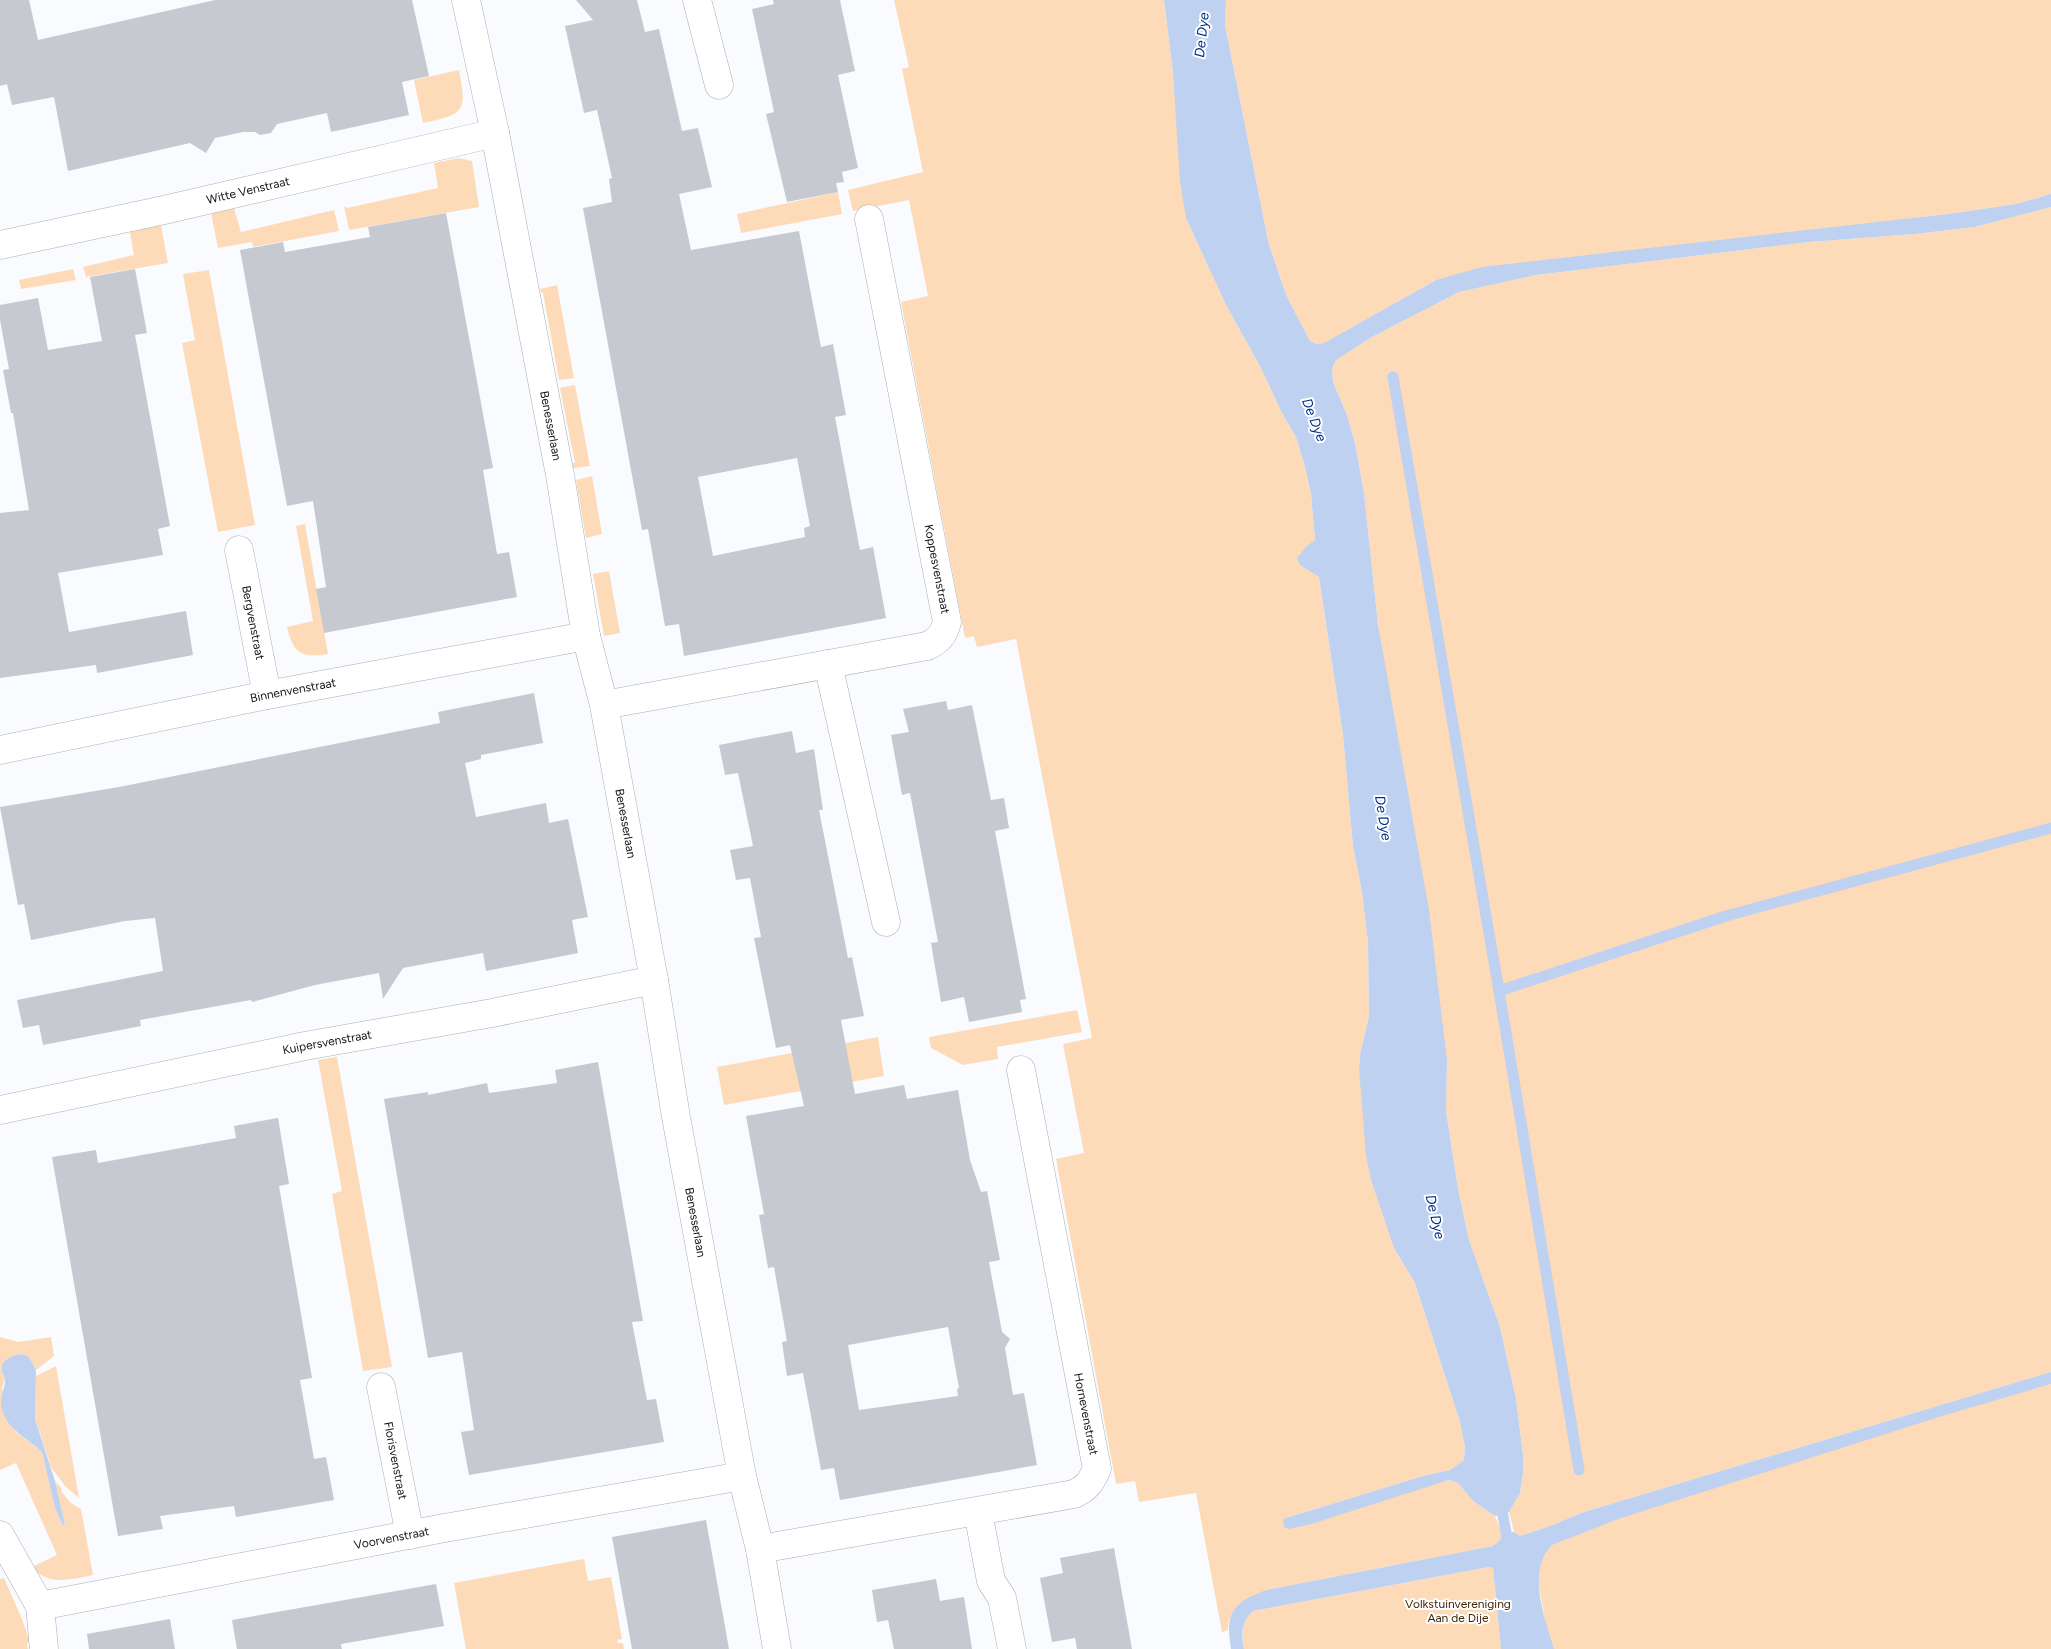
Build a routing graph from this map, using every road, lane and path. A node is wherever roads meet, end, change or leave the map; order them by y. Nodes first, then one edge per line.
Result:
1 (466, 0) edge
2 (698, 0) edge
3 (719, 85) dead end
4 (495, 132) junction
5 (869, 220) dead end
6 (0, 245) edge
7 (239, 550) dead end
8 (586, 636) junction
9 (828, 664) junction
10 (267, 695) junction
11 (604, 706) junction
12 (0, 750) edge
13 (886, 922) dead end
14 (654, 980) junction
15 (1021, 1070) dead end
16 (0, 1110) edge
17 (381, 1387) dead end
18 (742, 1476) junction
19 (978, 1512) junction
20 (0, 1535) edge
21 (410, 1535) junction
22 (760, 1549) junction
23 (40, 1606) junction
24 (44, 1649) edge
25 (777, 1649) edge
26 (1012, 1649) edge

1 - 4 street, Benesserlaan
2 - 3 street
4 - 6 street, Witte Venstraat
4 - 8 street, Benesserlaan
5 - 9 street, Koppesvenstraat
7 - 10 street, Bergvenstraat
8 - 10 street, Binnenvenstraat
8 - 11 street, Benesserlaan
9 - 11 street, Koppesvenstraat
9 - 13 street
10 - 12 street, Binnenvenstraat
11 - 14 street, Benesserlaan
14 - 16 street, Kuipersvenstraat
14 - 18 street, Benesserlaan
15 - 19 street, Hornevenstraat
17 - 21 street, Florisvenstraat
18 - 21 street, Voorvenstraat
18 - 22 street, Benesserlaan
19 - 22 street, Hornevenstraat
19 - 26 street
20 - 23 street
21 - 23 street, Voorvenstraat
22 - 25 street, Benesserlaan
23 - 24 street

